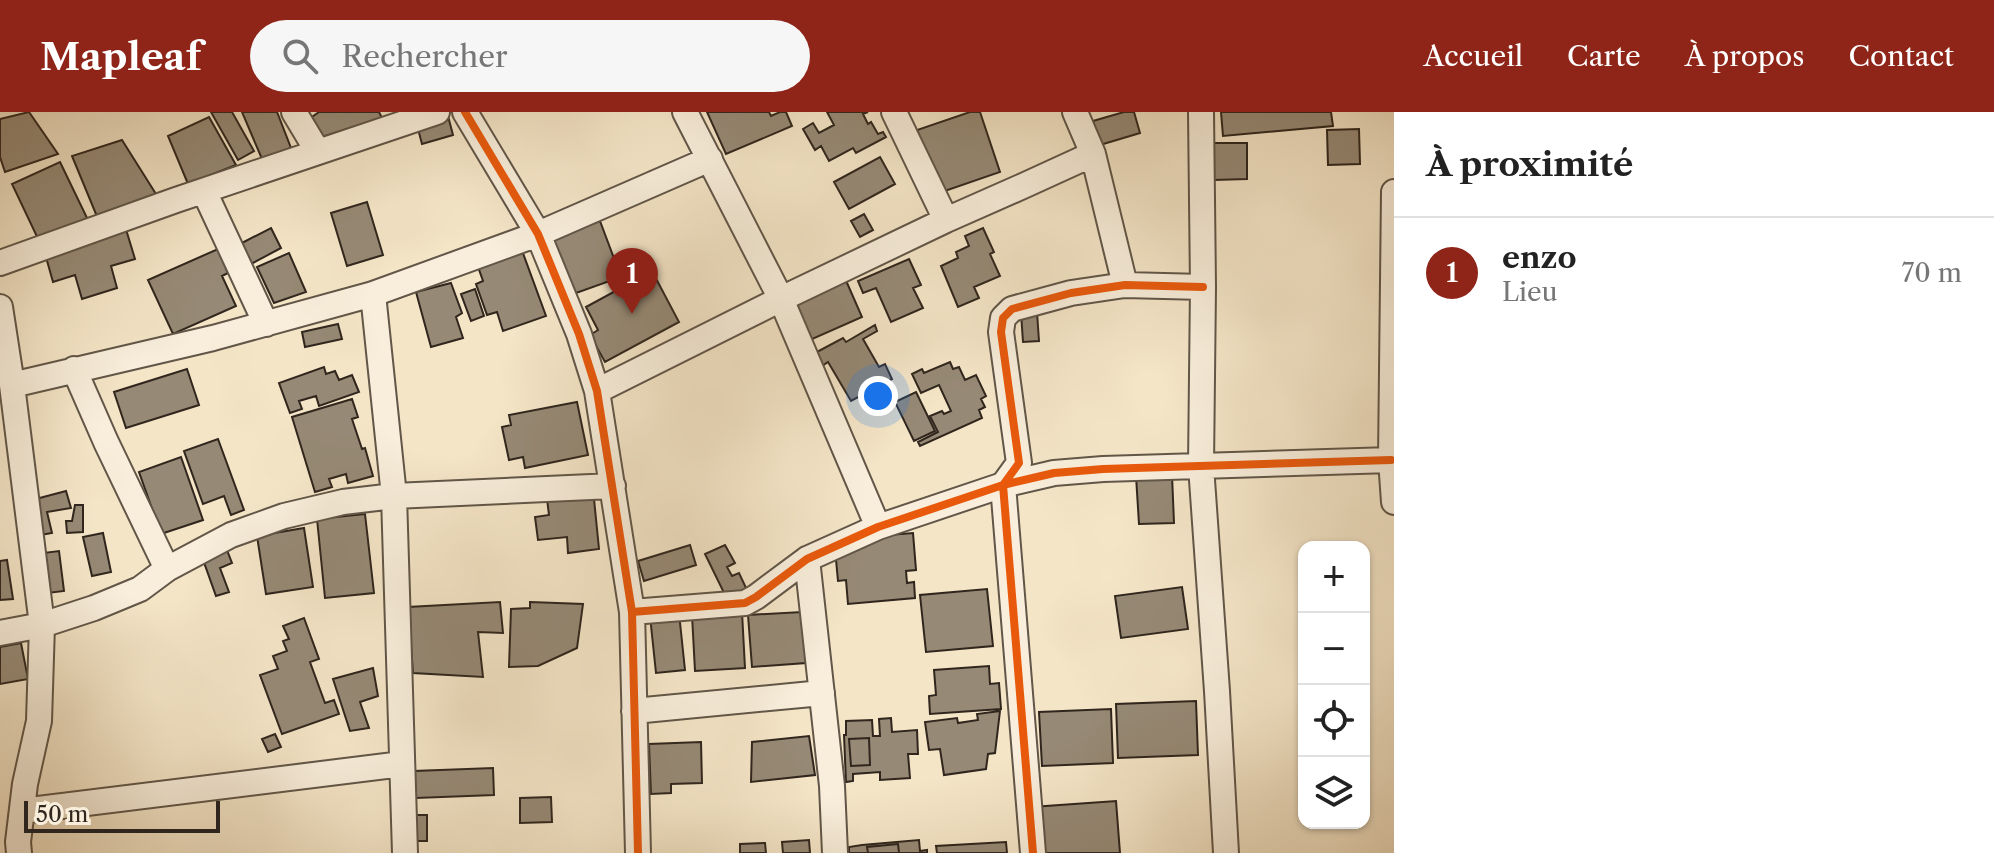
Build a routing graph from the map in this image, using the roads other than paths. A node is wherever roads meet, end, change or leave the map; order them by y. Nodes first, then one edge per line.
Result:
1 (294, 112) edge
2 (437, 112) edge
3 (465, 112) edge
4 (685, 112) edge
5 (894, 112) edge
6 (1075, 112) edge
7 (1201, 112) edge
8 (318, 152) junction
9 (1093, 154) junction
10 (710, 159) junction
11 (204, 191) junction
12 (1394, 192) edge
13 (946, 220) junction
14 (538, 234) junction
15 (0, 263) edge
16 (1125, 285) junction
17 (1203, 287) junction
18 (373, 294) junction
19 (781, 299) junction
20 (0, 307) edge
21 (266, 324) junction
22 (74, 369) junction
23 (12, 385) junction
24 (597, 391) junction
25 (9, 432) edge
26 (1391, 460) junction
27 (1201, 466) junction
28 (1003, 485) junction
29 (613, 486) junction
30 (394, 496) junction
31 (1394, 502) edge
32 (878, 527) junction
33 (807, 559) junction
34 (167, 569) junction
35 (632, 612) junction
36 (42, 625) junction
37 (0, 633) edge
38 (822, 693) junction
39 (634, 711) junction
40 (402, 764) junction
41 (22, 811) junction
42 (19, 853) edge
43 (405, 853) edge
44 (638, 853) edge
45 (835, 853) edge
46 (1033, 853) edge
47 (1226, 853) edge

1 - 8 street
2 - 8 street
3 - 14 street
4 - 10 street
5 - 13 street
6 - 9 street
7 - 17 street
8 - 11 street
9 - 13 street
9 - 16 street
10 - 14 street
10 - 19 street
11 - 15 street
11 - 21 street
12 - 26 street
13 - 19 street
14 - 18 street
14 - 24 street
16 - 17 street
16 - 28 street
17 - 27 street
18 - 21 street
18 - 30 street
19 - 24 street
19 - 32 street
20 - 23 street
21 - 22 street
22 - 23 street
22 - 34 street
23 - 25 street
24 - 29 street
25 - 36 street
26 - 27 street
26 - 31 street
27 - 28 street
27 - 47 street
28 - 32 street
28 - 46 street
29 - 30 street
29 - 35 street
30 - 34 street
30 - 40 street
32 - 33 street
33 - 35 street
33 - 38 street
34 - 36 street
35 - 39 street
36 - 37 street
36 - 41 street
38 - 39 street
38 - 45 street
39 - 44 street
40 - 41 street
40 - 43 street
41 - 42 street

